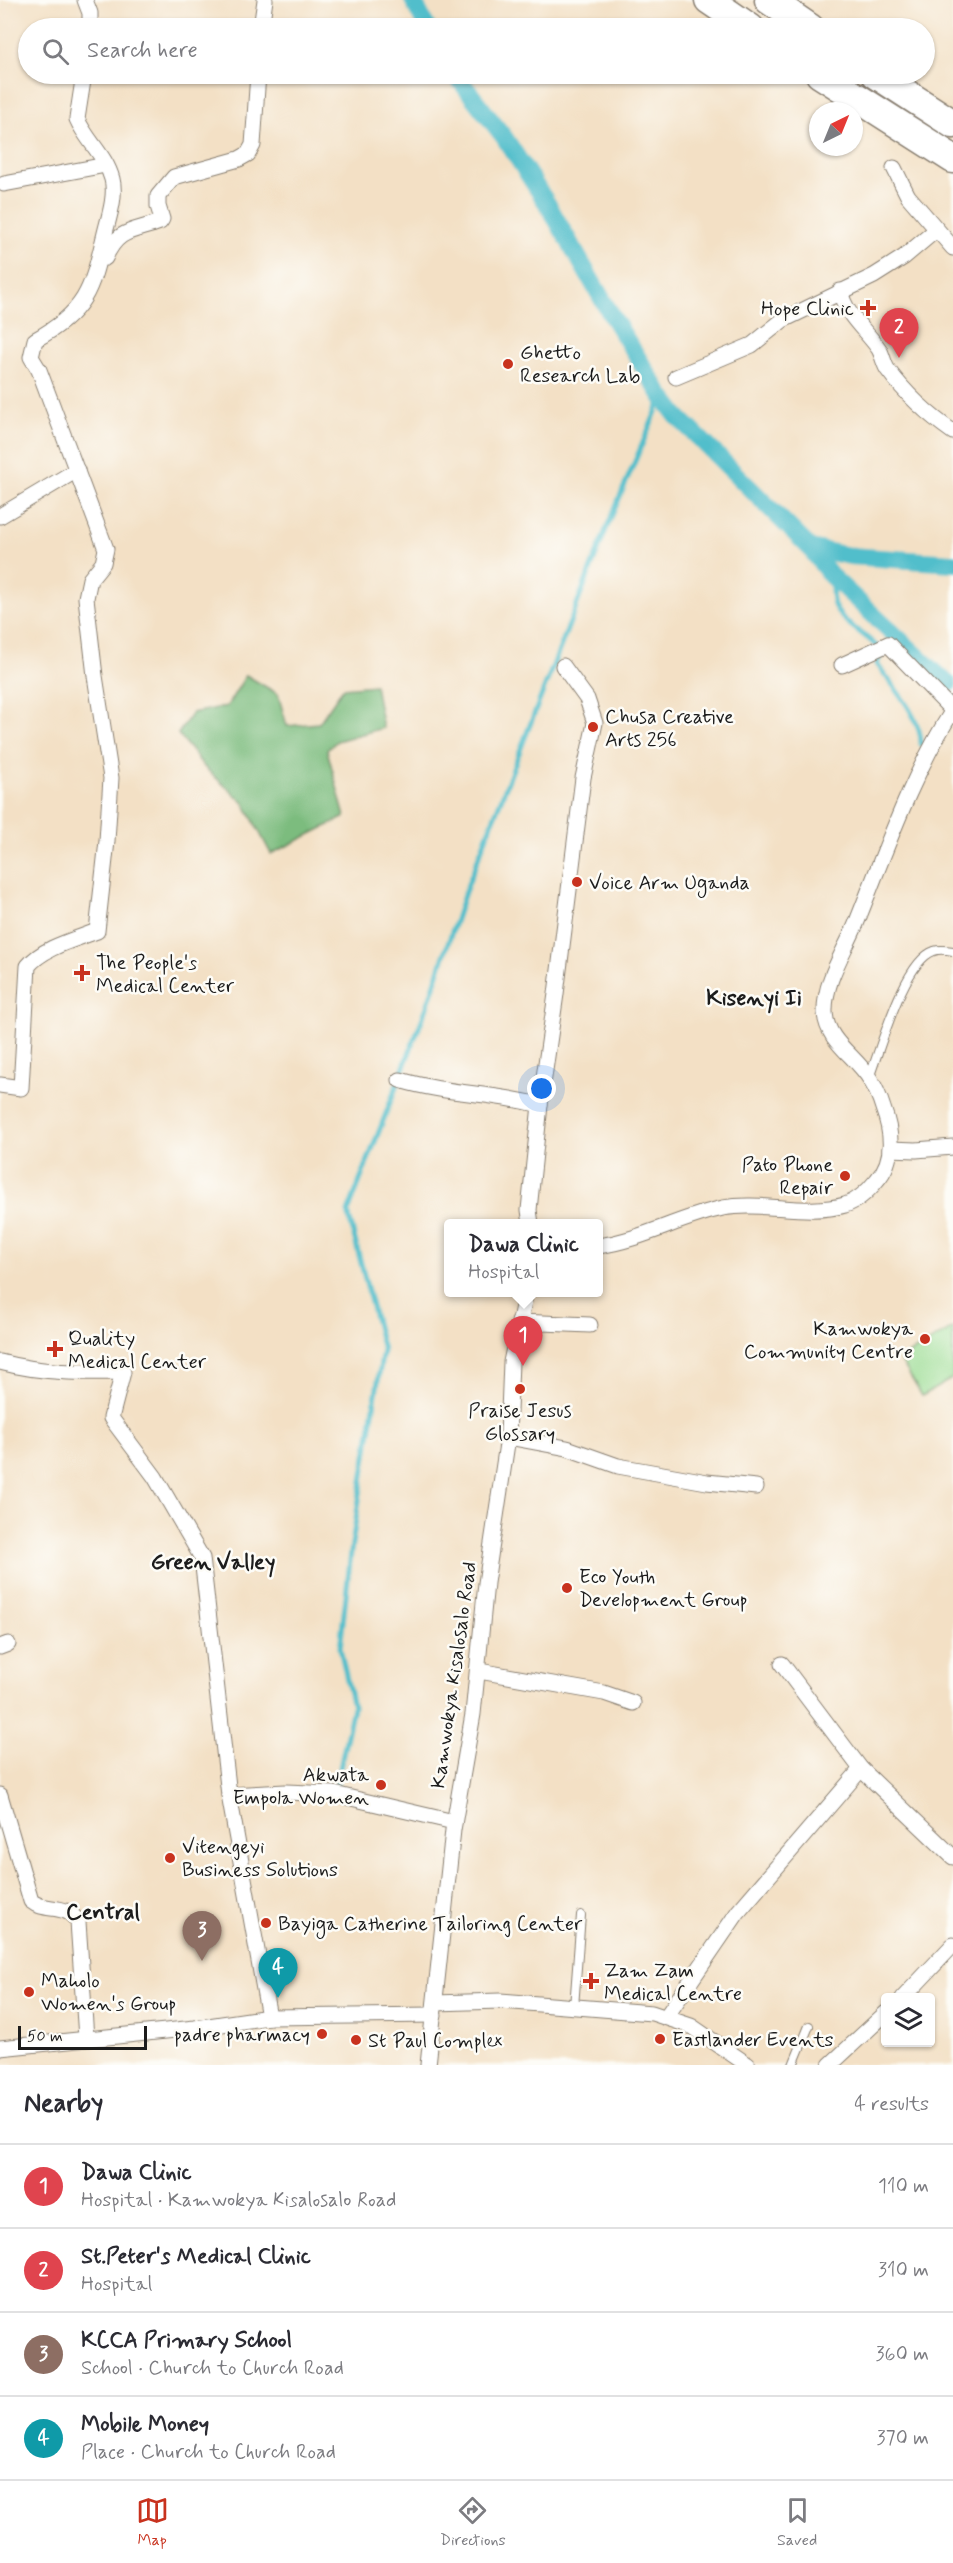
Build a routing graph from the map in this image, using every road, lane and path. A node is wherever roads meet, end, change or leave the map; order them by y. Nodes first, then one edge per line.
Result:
1 (85, 0) edge
2 (265, 0) edge
3 (709, 0) edge
4 (769, 0) edge
5 (90, 18) edge
6 (262, 18) edge
7 (735, 18) edge
8 (795, 18) edge
9 (82, 84) edge
10 (257, 84) edge
11 (836, 84) edge
12 (891, 84) edge
13 (953, 124) edge
14 (953, 159) edge
15 (106, 165) junction
16 (894, 168) dead end
17 (4, 184) dead end
18 (936, 230) junction
19 (953, 248) edge
20 (93, 284) junction
21 (840, 291) junction
22 (676, 376) dead end
23 (953, 432) edge
24 (77, 470) junction
25 (0, 516) edge
26 (842, 664) dead end
27 (563, 666) dead end
28 (953, 710) edge
29 (953, 951) edge
30 (869, 1078) junction
31 (400, 1080) dead end
32 (0, 1085) edge
33 (540, 1105) junction
34 (953, 1147) edge
35 (890, 1149) junction
36 (530, 1219) edge
37 (603, 1245) edge
38 (525, 1297) edge
39 (519, 1322) junction
40 (590, 1325) dead end
41 (0, 1362) edge
42 (508, 1437) junction
43 (756, 1487) dead end
44 (782, 1664) dead end
45 (478, 1671) junction
46 (633, 1703) dead end
47 (861, 1768) junction
48 (0, 1795) edge
49 (229, 1795) junction
50 (454, 1822) junction
51 (953, 1857) edge
52 (581, 1915) dead end
53 (953, 1946) edge
54 (908, 1993) edge
55 (574, 2007) junction
56 (434, 2009) junction
57 (269, 2017) junction
58 (666, 2017) junction
59 (881, 2017) edge
60 (809, 2026) dead end
61 (86, 2038) junction
62 (0, 2048) edge
63 (428, 2065) edge
64 (748, 2065) edge
65 (793, 2065) edge
66 (830, 2065) edge

1 - 5 street
2 - 6 street
3 - 7 highway
4 - 8 highway
9 - 15 street
10 - 20 street
11 - 14 highway
12 - 13 highway
15 - 17 street
15 - 20 street
16 - 18 street
18 - 19 street
18 - 21 street
20 - 24 street
21 - 22 street
21 - 23 street
24 - 25 street
24 - 32 street
26 - 28 street
27 - 33 street
28 - 30 street
29 - 30 lane
30 - 35 street
31 - 33 street
33 - 36 street
34 - 35 street
35 - 37 street
38 - 39 street, Kamwokya Kisalosalo Road
39 - 40 street
39 - 42 street, Kamwokya Kisalosalo Road
41 - 49 street
42 - 43 street
42 - 45 street, Kamwokya Kisalosalo Road
44 - 47 street
45 - 46 street
45 - 50 street, Kamwokya Kisalosalo Road
47 - 51 street
47 - 58 street
48 - 61 street
49 - 50 street
49 - 57 street
50 - 56 street, Kamwokya Kisalosalo Road
52 - 55 lane
53 - 54 street
55 - 56 street
55 - 58 street
56 - 57 street
56 - 63 street, Kamwokya Kisalosalo Road
57 - 61 street
58 - 64 street
59 - 66 street
60 - 65 lane
61 - 62 street

